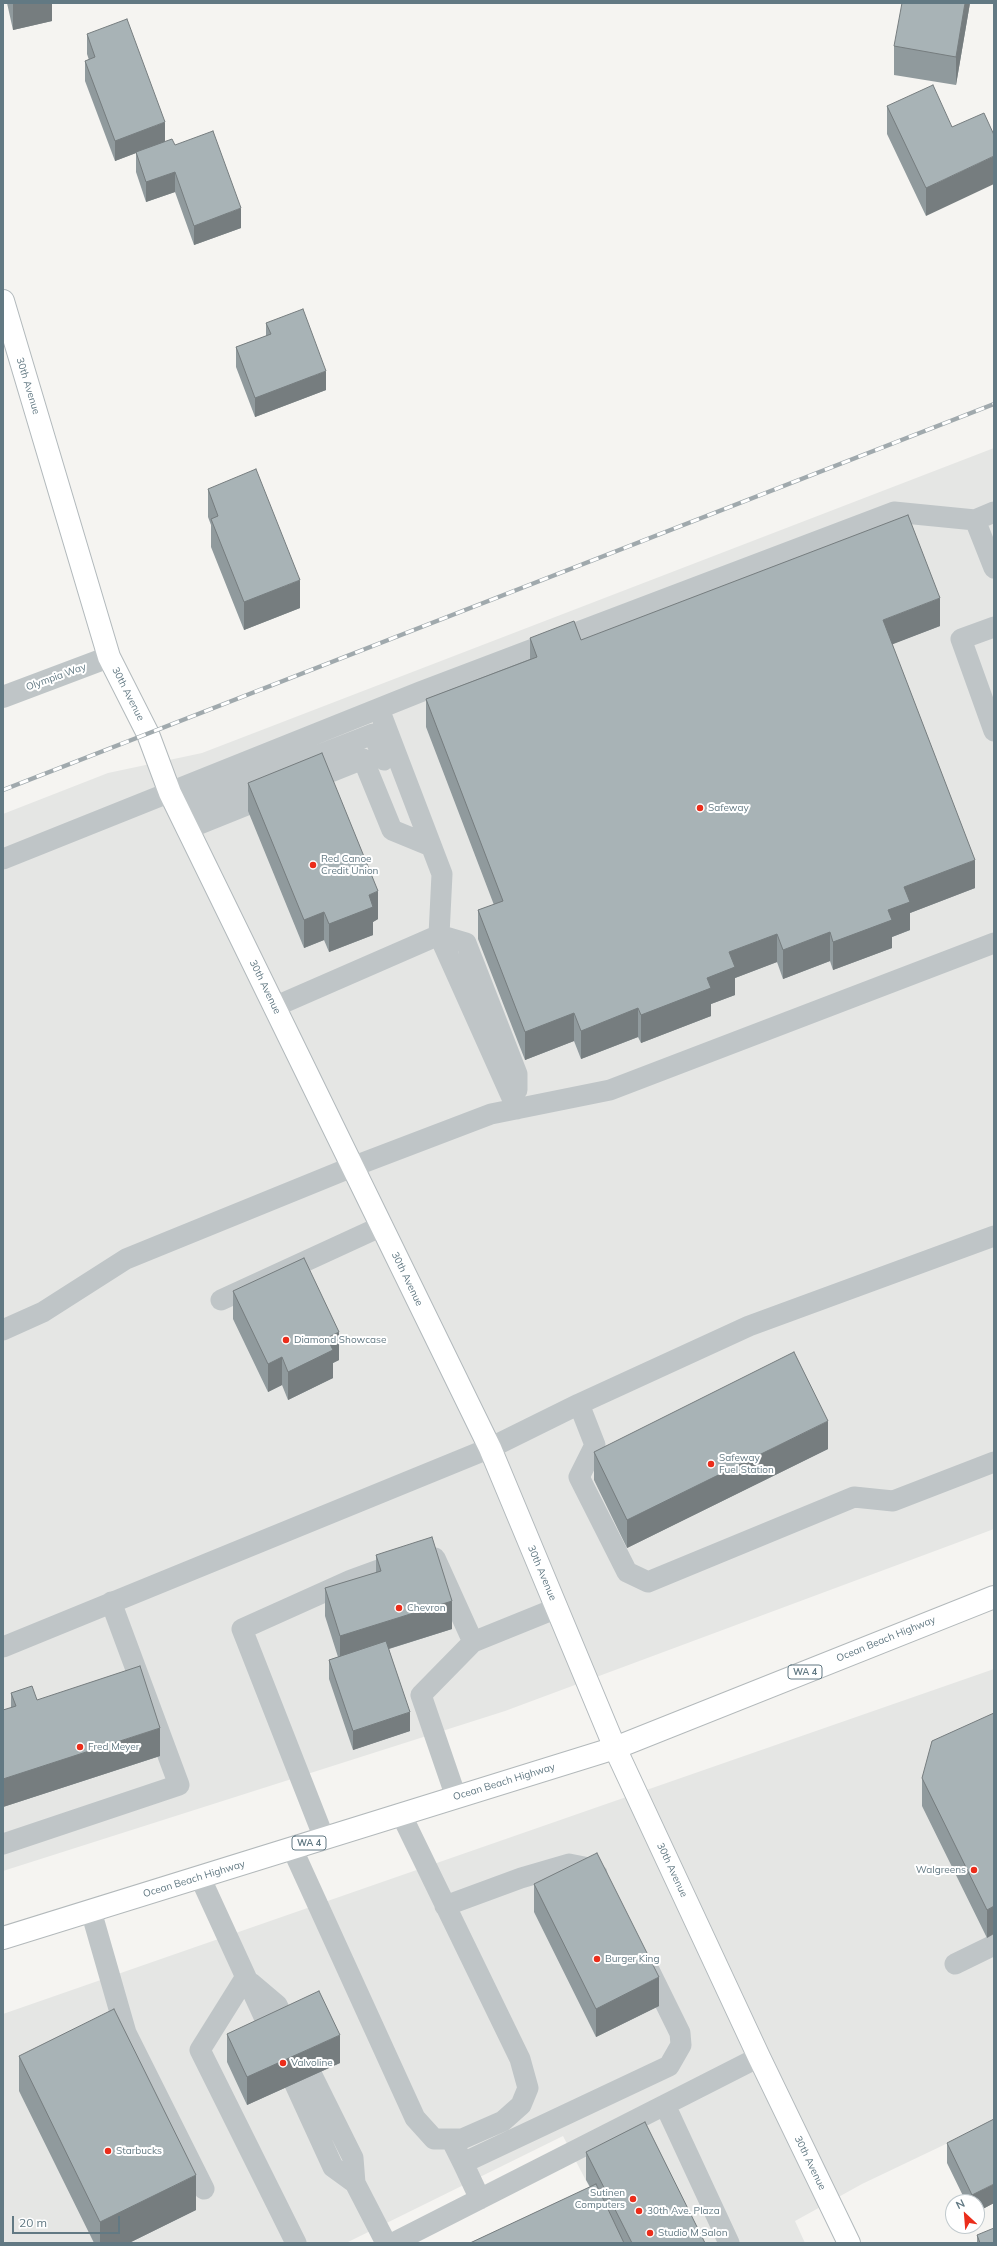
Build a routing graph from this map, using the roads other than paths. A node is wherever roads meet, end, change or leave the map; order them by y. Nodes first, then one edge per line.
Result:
1 (3, 301) edge
2 (985, 516) edge
3 (994, 568) edge
4 (994, 627) edge
5 (109, 657) junction
6 (3, 697) edge
7 (379, 709) junction
8 (994, 730) edge
9 (178, 810) junction
10 (431, 846) junction
11 (3, 859) edge
12 (439, 935) junction
13 (994, 943) edge
14 (274, 1007) junction
15 (518, 1109) junction
16 (352, 1167) junction
17 (382, 1226) junction
18 (994, 1236) edge
19 (222, 1300) dead end
20 (3, 1330) edge
21 (579, 1404) junction
22 (490, 1448) junction
23 (994, 1462) edge
24 (994, 1597) edge
25 (111, 1602) junction
26 (557, 1608) junction
27 (473, 1642) junction
28 (3, 1647) edge
29 (615, 1748) junction
30 (456, 1798) junction
31 (401, 1814) junction
32 (324, 1838) junction
33 (3, 1844) edge
34 (292, 1848) junction
35 (200, 1877) junction
36 (608, 1891) edge
37 (445, 1906) junction
38 (91, 1911) junction
39 (3, 1938) edge
40 (994, 1945) edge
41 (637, 1948) edge
42 (955, 1964) dead end
43 (245, 1978) junction
44 (759, 2057) junction
45 (665, 2105) junction
46 (451, 2139) junction
47 (463, 2163) junction
48 (204, 2189) dead end
49 (480, 2199) junction
50 (296, 2243) edge
51 (386, 2243) edge
52 (394, 2243) edge
53 (729, 2243) edge
54 (849, 2243) edge

1 - 5 street, 30th Avenue
2 - 3 lane
2 - 7 lane
4 - 8 lane
5 - 6 street, Olympia Way
5 - 9 street, 30th Avenue
7 - 9 lane
7 - 10 lane
9 - 10 lane
9 - 10 lane
9 - 11 lane
9 - 14 street, 30th Avenue
10 - 12 lane
12 - 14 lane
12 - 15 lane
13 - 15 lane
14 - 16 street, 30th Avenue
15 - 16 lane
16 - 17 street, 30th Avenue
16 - 20 lane
17 - 19 lane
17 - 22 street, 30th Avenue
18 - 21 lane
21 - 22 lane
21 - 23 lane
22 - 25 lane
22 - 26 street, 30th Avenue
24 - 29 street, Ocean Beach Highway / WA 4
25 - 28 lane
25 - 33 lane
26 - 27 lane
26 - 29 street, 30th Avenue
27 - 30 lane
27 - 32 lane
29 - 30 street, Ocean Beach Highway / WA 4
29 - 44 street, 30th Avenue
30 - 31 street, Ocean Beach Highway / WA 4
31 - 32 street, Ocean Beach Highway / WA 4
31 - 37 lane
32 - 34 street, Ocean Beach Highway / WA 4
34 - 35 street, Ocean Beach Highway / WA 4
34 - 46 lane
35 - 38 street, Ocean Beach Highway / WA 4
35 - 43 lane
36 - 37 lane
37 - 46 lane
38 - 39 street, Ocean Beach Highway / WA 4
38 - 48 lane
40 - 42 lane
41 - 47 lane
43 - 50 lane
43 - 51 lane
44 - 45 lane
44 - 54 street, 30th Avenue
45 - 49 lane
45 - 53 lane
46 - 47 lane
47 - 49 lane
49 - 52 lane

